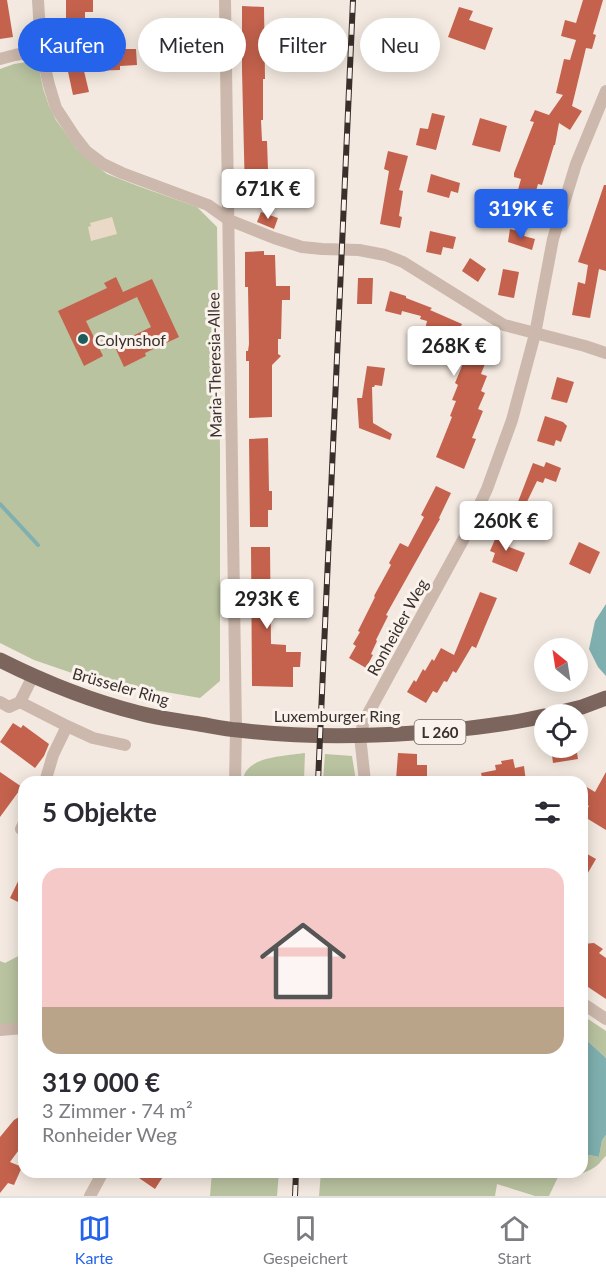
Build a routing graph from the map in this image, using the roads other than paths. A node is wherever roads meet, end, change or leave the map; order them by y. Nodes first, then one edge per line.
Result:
1 (38, 0) edge
2 (225, 0) edge
3 (39, 18) edge
4 (18, 54) edge
5 (0, 59) edge
6 (45, 72) edge
7 (606, 91) edge
8 (229, 220) junction
9 (535, 334) junction
10 (606, 353) edge
11 (0, 660) edge
12 (33, 676) junction
13 (606, 698) edge
14 (0, 702) edge
15 (20, 702) junction
16 (588, 705) edge
17 (534, 718) edge
18 (67, 726) junction
19 (236, 730) junction
20 (360, 736) junction
21 (125, 745) dead end
22 (47, 776) edge
23 (235, 776) edge
24 (364, 776) edge
25 (588, 1007) edge
26 (606, 1019) edge
27 (18, 1028) edge
28 (0, 1030) edge
29 (100, 1178) edge
30 (90, 1196) edge

1 - 3 street
2 - 8 street, Maria-Theresia-Allee
4 - 5 street
6 - 8 street
7 - 9 street, Ronheider Weg
8 - 9 street
8 - 19 street, Maria-Theresia-Allee
9 - 10 street
9 - 20 street, Ronheider Weg
11 - 12 main road, Brüsseler Ring / L 260
12 - 15 street
12 - 19 main road, Brüsseler Ring / L 260
13 - 16 main road
14 - 15 street
15 - 18 street
17 - 20 main road, Luxemburger Ring / L 260
18 - 21 street
18 - 22 street
19 - 20 main road, Luxemburger Ring / L 260
19 - 23 street, Maria-Theresia-Allee
20 - 24 street
25 - 26 street
27 - 28 street
29 - 30 street

